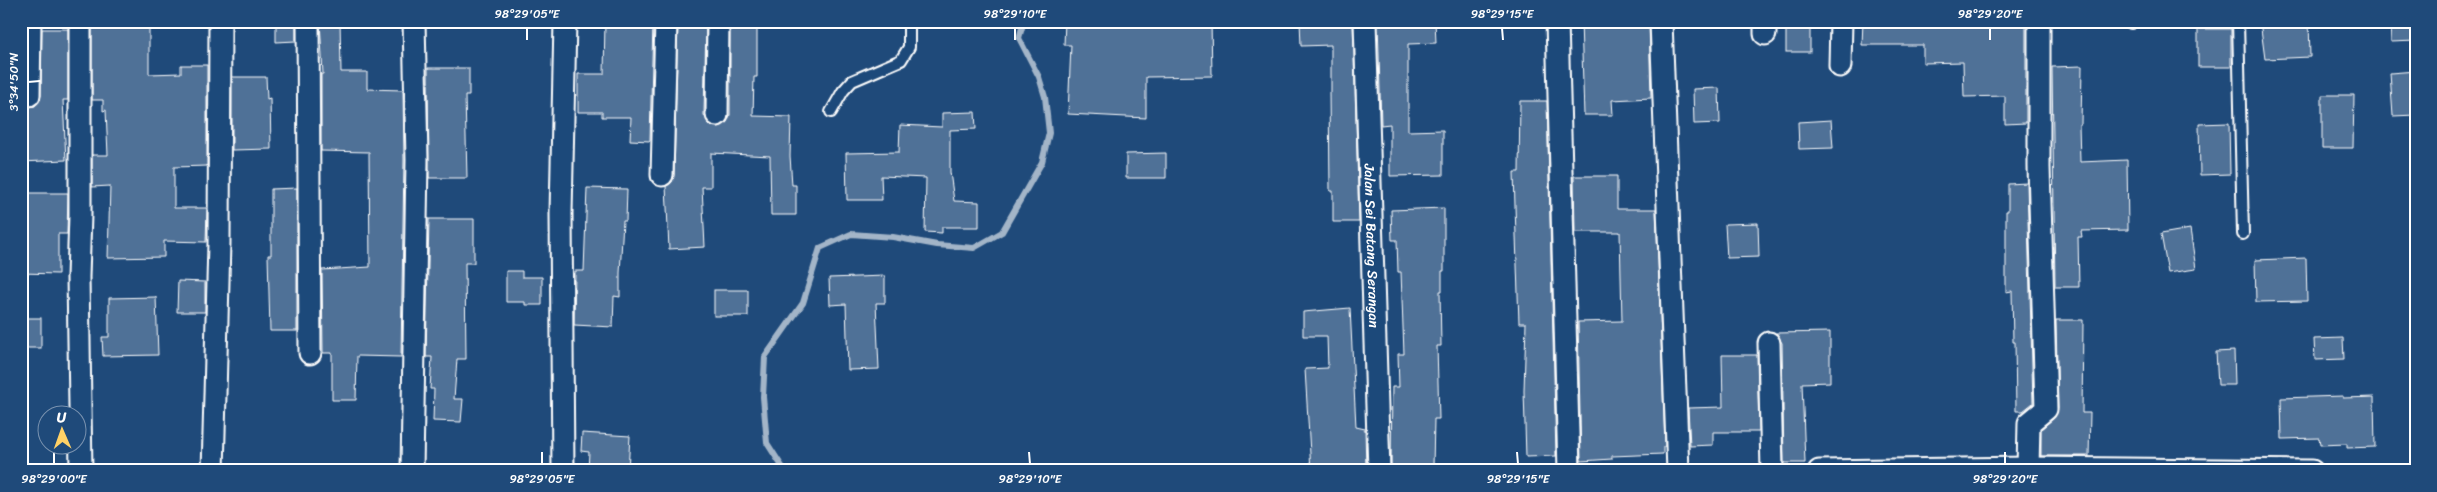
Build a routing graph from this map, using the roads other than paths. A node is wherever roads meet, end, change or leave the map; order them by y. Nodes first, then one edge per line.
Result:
1 (30, 21) edge
2 (80, 21) edge
3 (220, 21) edge
4 (308, 21) edge
5 (414, 21) edge
6 (565, 21) edge
7 (666, 21) edge
8 (718, 21) edge
9 (909, 21) edge
10 (1365, 21) edge
11 (1557, 21) edge
12 (1661, 21) edge
13 (1841, 21) edge
14 (2039, 21) edge
15 (2238, 21) edge
16 (1840, 66) dead end
17 (29, 95) dead end
18 (831, 112) dead end
19 (717, 115) dead end
20 (662, 175) dead end
21 (2243, 234) dead end
22 (1769, 343) dead end
23 (310, 352) dead end
24 (2028, 468) junction
25 (2180, 470) edge
26 (2230, 470) edge
27 (81, 471) edge
28 (212, 471) edge
29 (412, 471) edge
30 (563, 471) edge
31 (1379, 471) edge
32 (1569, 471) edge
33 (1678, 471) edge
34 (1772, 471) edge
35 (1819, 471) edge
36 (2312, 471) edge

1 - 17 street
2 - 27 street
3 - 28 street
4 - 23 street
5 - 29 street
6 - 30 street
7 - 20 street
8 - 19 street
9 - 18 lane
10 - 31 street, Jalan Sei Batang Serangan
11 - 32 street
12 - 33 street
13 - 16 street
14 - 24 street
15 - 21 lane
22 - 34 street
24 - 25 street
24 - 35 street
25 - 26 street
26 - 36 street

